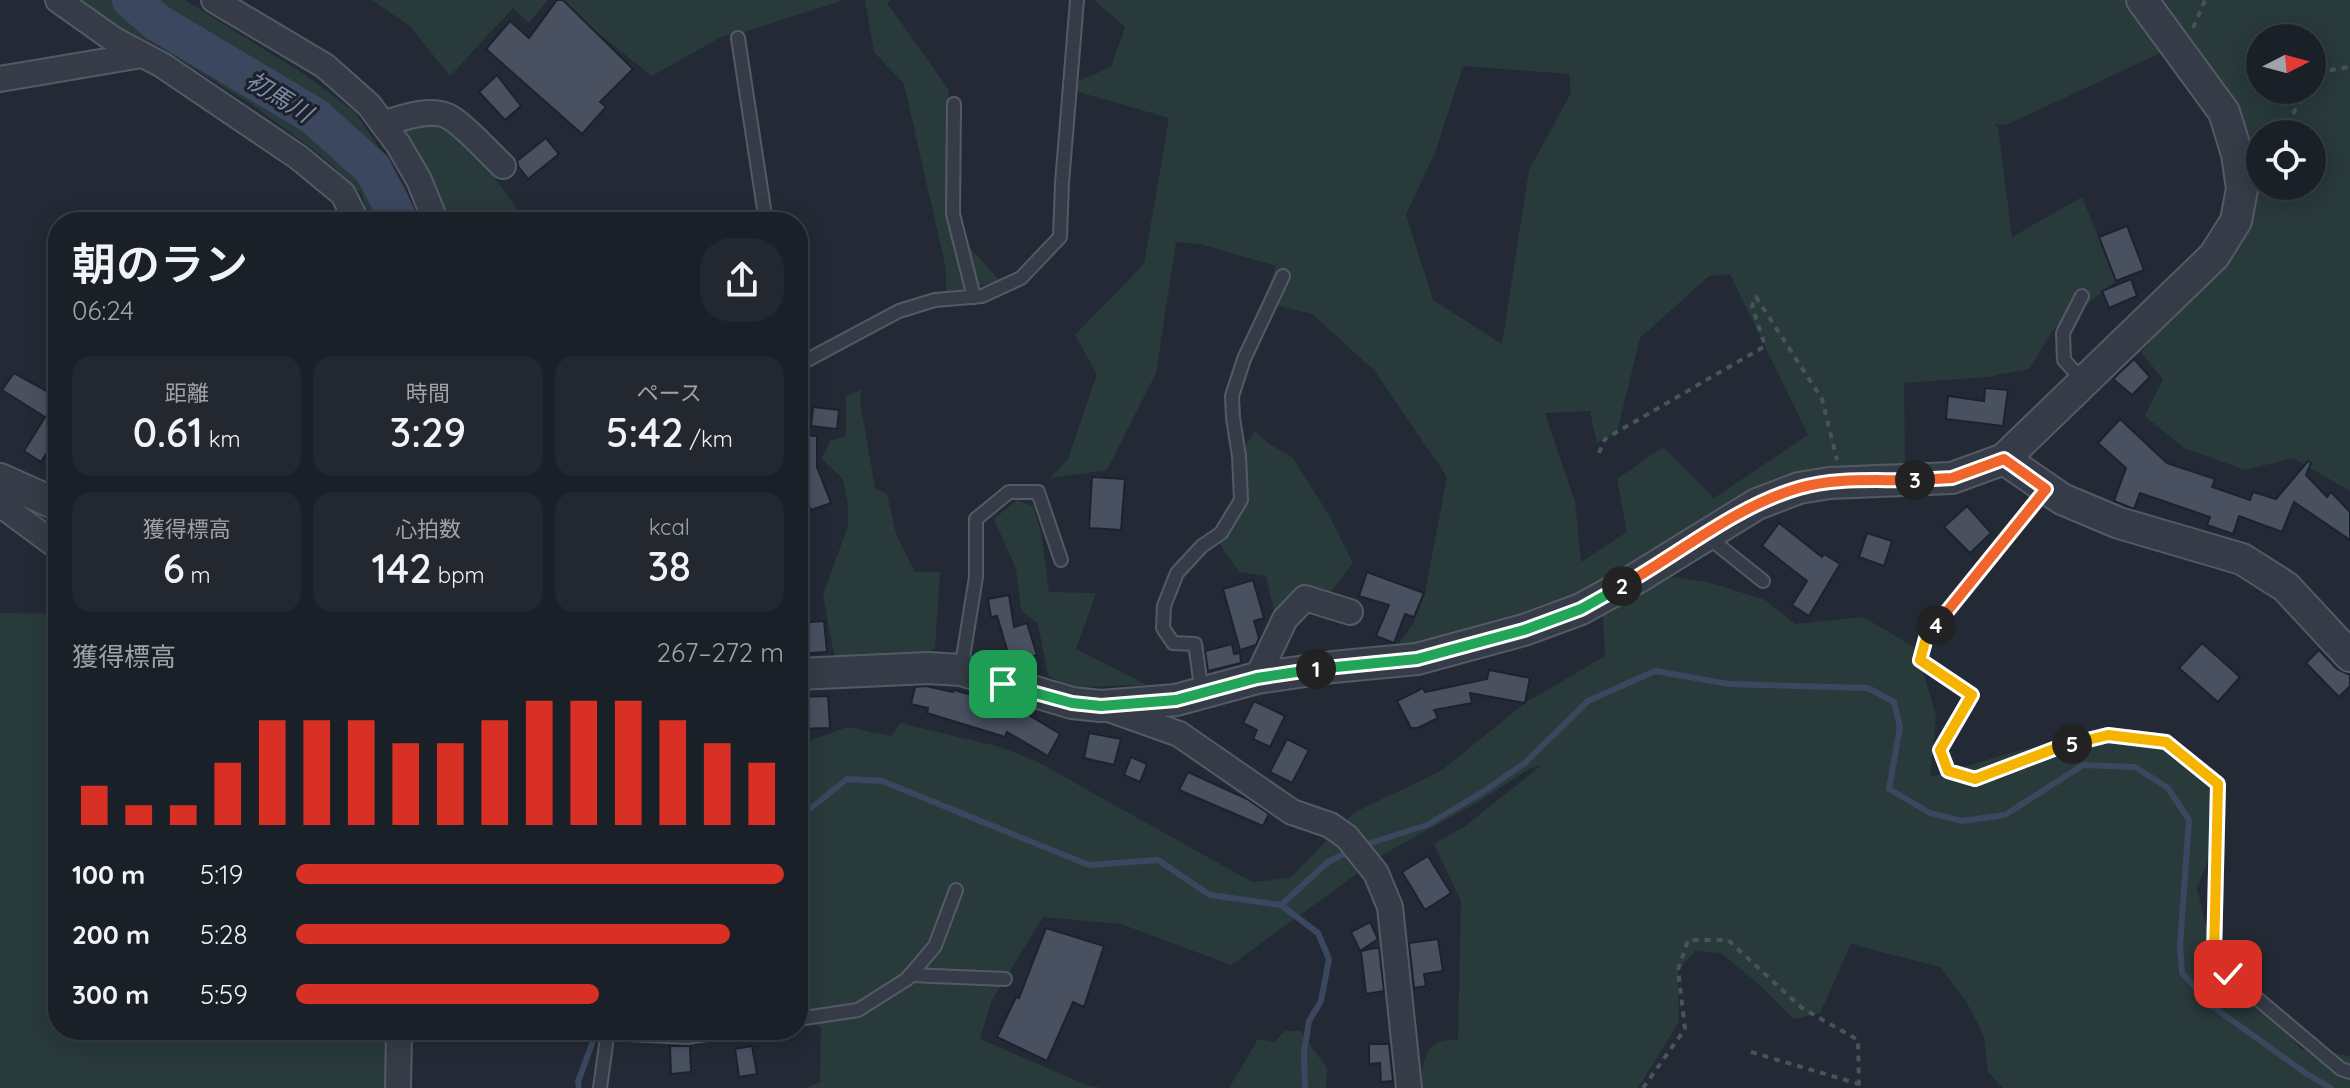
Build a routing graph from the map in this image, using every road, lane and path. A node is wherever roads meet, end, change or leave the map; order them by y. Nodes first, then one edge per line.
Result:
1 (58, 0) edge
2 (214, 0) edge
3 (1077, 0) edge
4 (2142, 0) edge
5 (738, 38) dead end
6 (142, 55) junction
7 (2350, 67) edge
8 (2326, 71) edge
9 (0, 79) edge
10 (954, 104) dead end
11 (383, 124) junction
12 (503, 166) dead end
13 (352, 212) edge
14 (432, 212) edge
15 (764, 212) edge
16 (1283, 276) dead end
17 (2082, 296) dead end
18 (974, 297) junction
19 (808, 360) edge
20 (2084, 382) junction
21 (1599, 453) dead end
22 (2004, 459) junction
23 (0, 479) edge
24 (1843, 482) junction
25 (2046, 489) junction
26 (48, 501) edge
27 (0, 504) edge
28 (1705, 535) junction
29 (48, 540) edge
30 (1061, 560) dead end
31 (1763, 581) dead end
32 (1350, 612) dead end
33 (2350, 656) edge
34 (961, 670) junction
35 (808, 674) edge
36 (1257, 678) junction
37 (1202, 693) junction
38 (1101, 706) junction
39 (956, 890) dead end
40 (910, 975) junction
41 (1005, 979) dead end
42 (808, 1018) edge
43 (399, 1040) edge
44 (607, 1040) edge
45 (1751, 1052) dead end
46 (2350, 1072) edge
47 (1859, 1086) edge
48 (398, 1088) edge
49 (600, 1088) edge
50 (1409, 1088) edge
51 (1643, 1088) edge

1 - 6 street
2 - 11 street
3 - 18 lane
4 - 20 street
5 - 15 lane
6 - 9 street
6 - 13 street
7 - 8 path
10 - 18 lane
11 - 12 street
11 - 14 street
16 - 37 lane
17 - 20 lane
18 - 19 lane
20 - 22 street
21 - 24 path
22 - 24 street
22 - 25 street
23 - 26 street
24 - 28 street
25 - 33 street
25 - 46 lane
27 - 29 street
28 - 31 lane
28 - 36 street
30 - 34 lane
32 - 36 street
34 - 35 street
34 - 38 street
36 - 37 street
37 - 38 street
38 - 50 street
39 - 40 lane
40 - 41 lane
40 - 42 lane
43 - 48 street
44 - 49 lane
45 - 47 path
47 - 51 path

